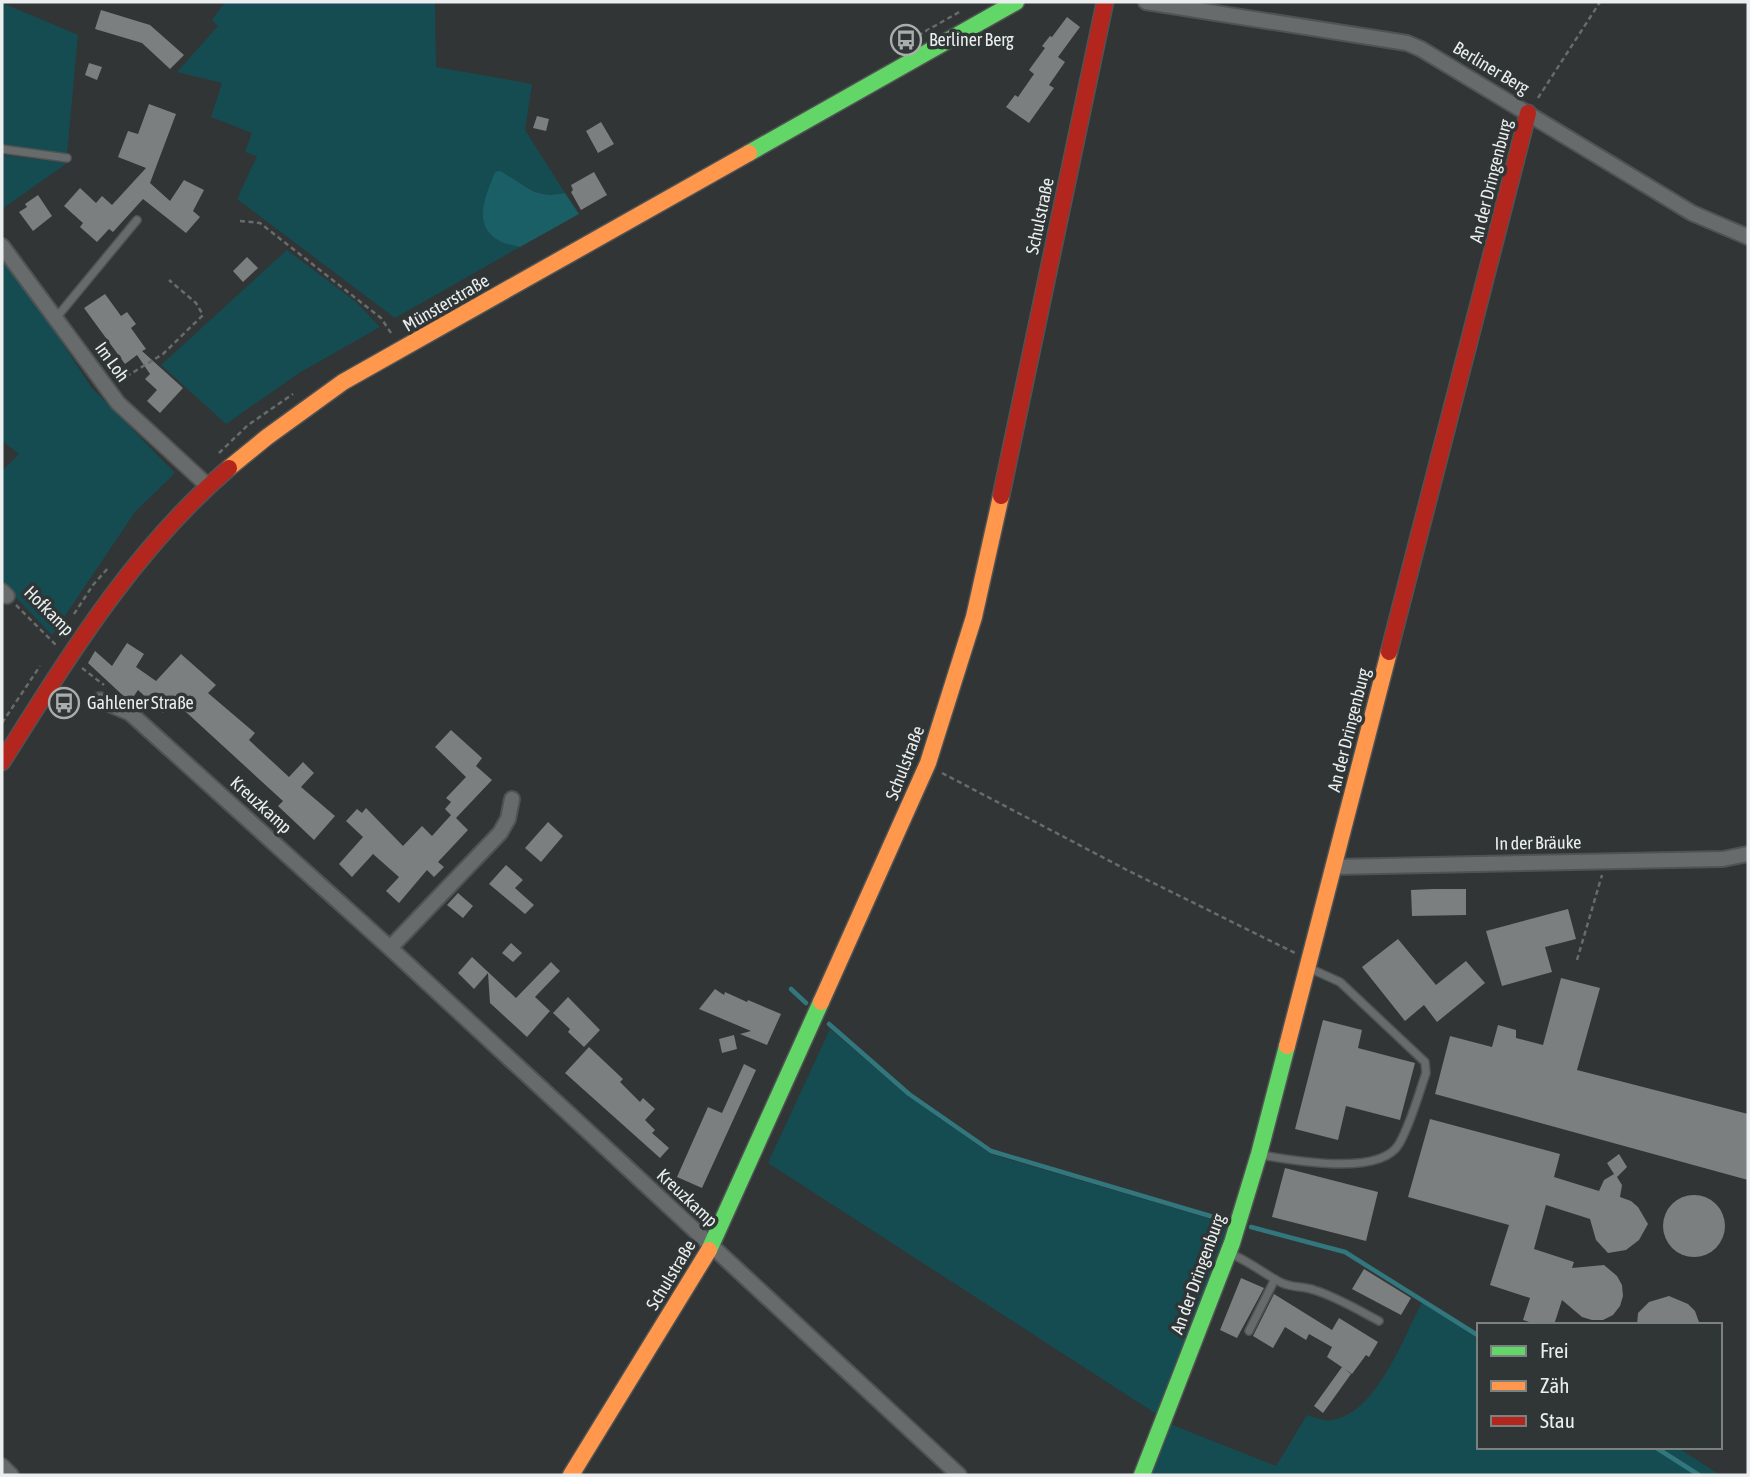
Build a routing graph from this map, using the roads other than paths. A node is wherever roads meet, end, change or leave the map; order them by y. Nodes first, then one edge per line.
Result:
1 (1016, 2) edge
2 (1105, 2) edge
3 (1146, 2) edge
4 (1528, 113) junction
5 (2, 149) edge
6 (67, 158) dead end
7 (137, 220) dead end
8 (1748, 237) edge
9 (2, 246) edge
10 (56, 319) junction
11 (208, 486) junction
12 (106, 702) road end
13 (2, 762) edge
14 (512, 799) dead end
15 (1748, 840) edge
16 (1746, 855) edge
17 (1334, 867) junction
18 (390, 948) junction
19 (1309, 965) junction
20 (1259, 1154) junction
21 (711, 1247) junction
22 (1229, 1253) junction
23 (1275, 1279) junction
24 (1379, 1321) dead end
25 (1249, 1331) dead end
26 (2, 1466) edge
27 (11, 1475) edge
28 (571, 1475) edge
29 (959, 1475) edge
30 (1142, 1475) edge

1 - 11 street, Münsterstraße
2 - 21 street, Schulstraße
3 - 4 street, Berliner Berg
4 - 8 street, Berliner Berg
4 - 17 street, An der Dringenburg
5 - 6 lane
7 - 10 lane
9 - 10 street, Im Loh
10 - 11 street, Im Loh
11 - 13 street, Münsterstraße
12 - 18 street, Kreuzkamp
14 - 18 street
15 - 16 street, In der Bräuke
16 - 17 street, In der Bräuke
17 - 19 street, An der Dringenburg
18 - 21 street, Kreuzkamp
19 - 20 street, An der Dringenburg
19 - 20 lane
20 - 22 street, An der Dringenburg
21 - 28 street, Schulstraße
21 - 29 street, Kreuzkamp
22 - 23 lane
22 - 30 street, An der Dringenburg
23 - 24 lane
23 - 25 lane
26 - 27 street

